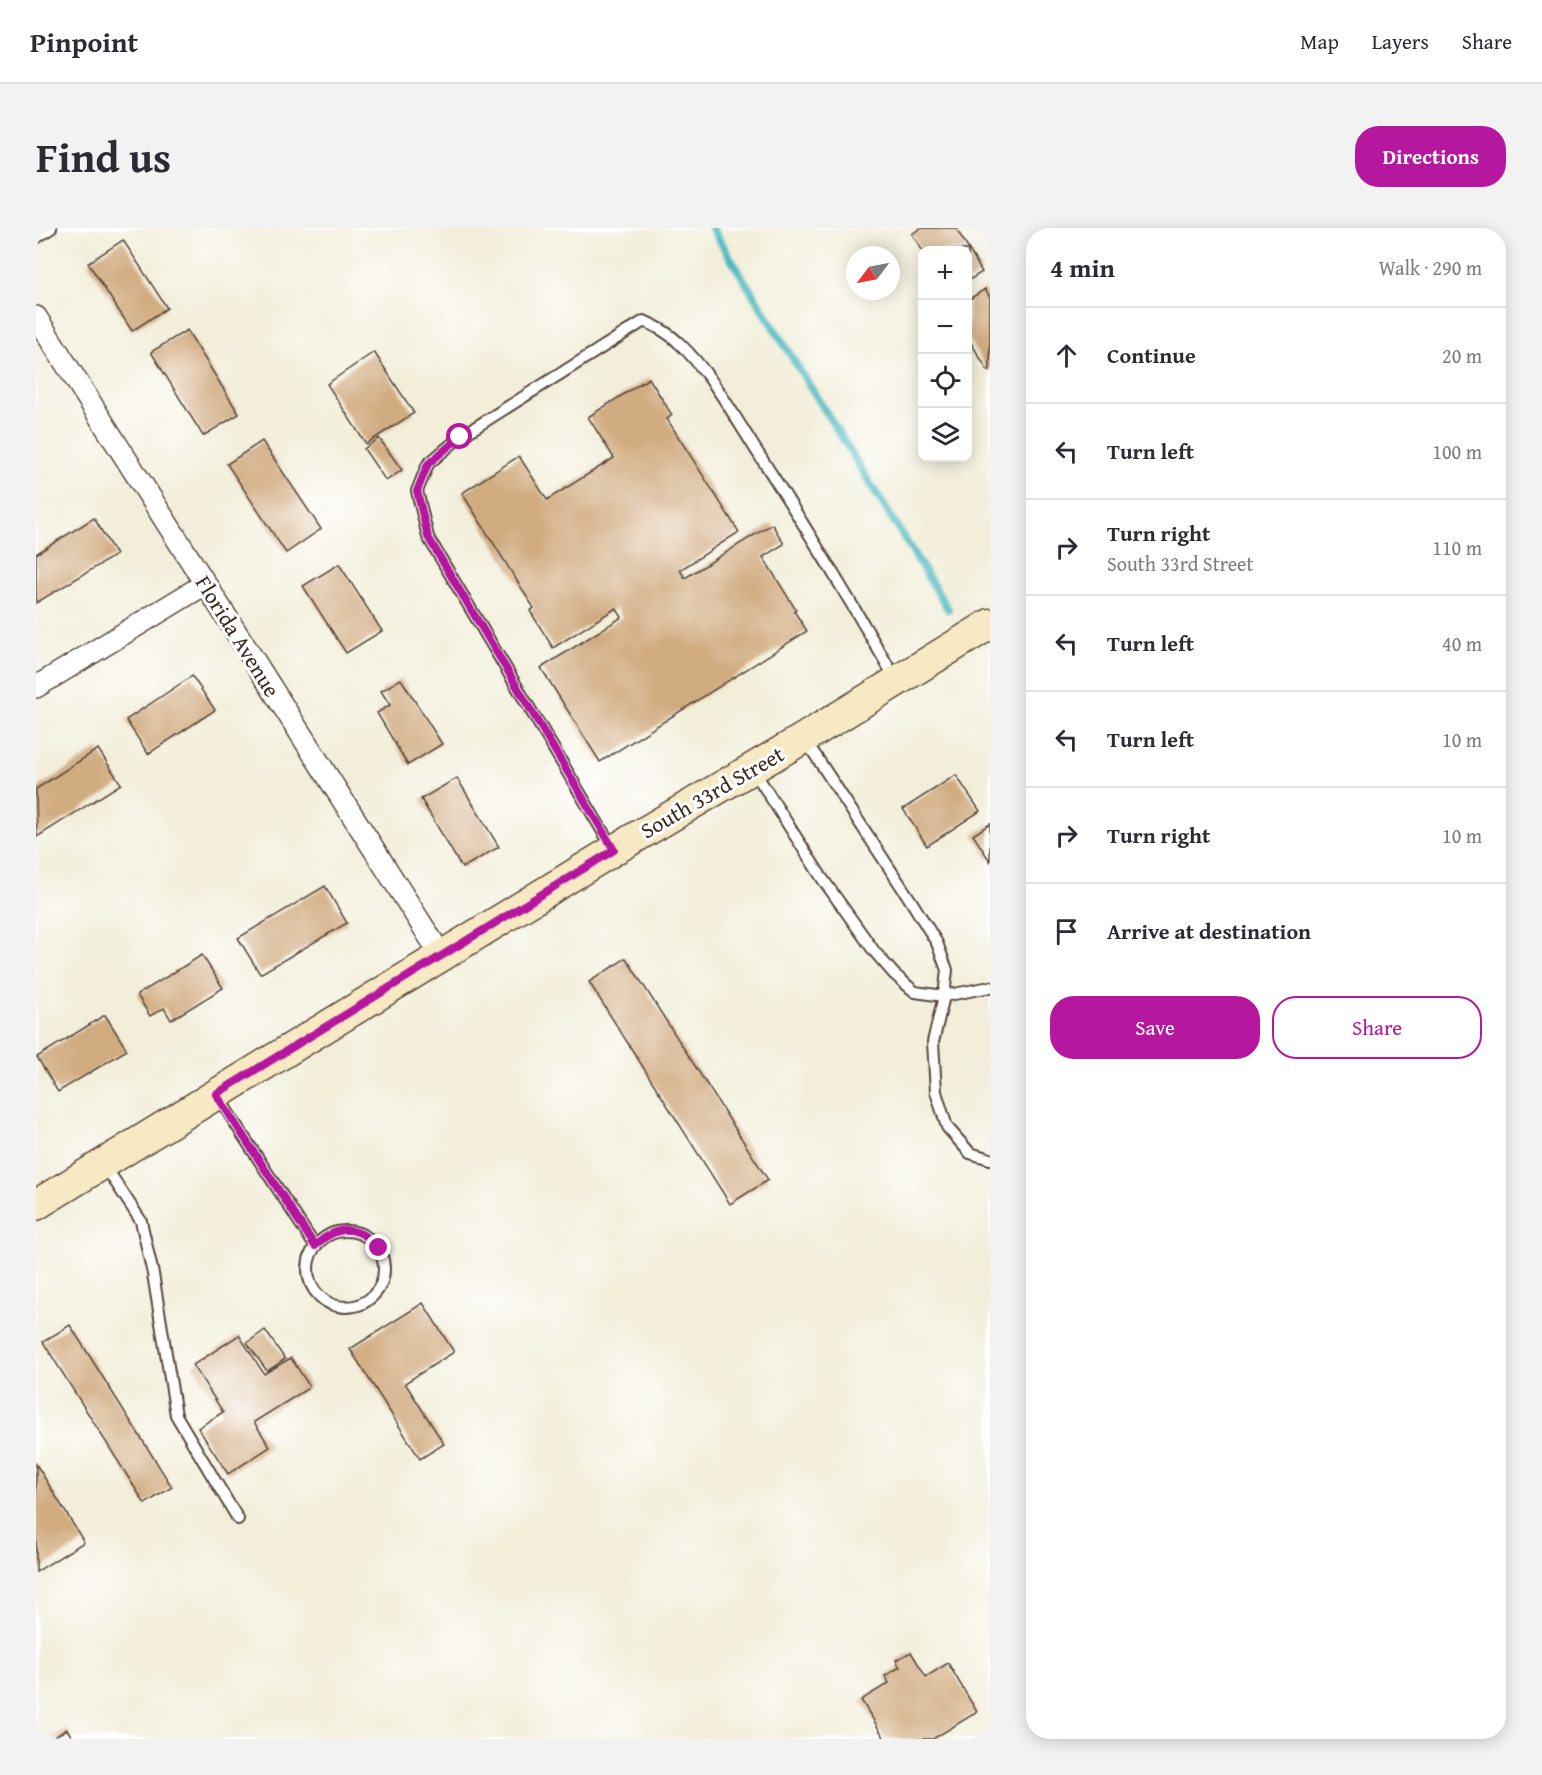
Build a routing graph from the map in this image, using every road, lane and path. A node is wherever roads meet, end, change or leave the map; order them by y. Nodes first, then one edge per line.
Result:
1 (51, 228) edge
2 (36, 238) edge
3 (36, 317) edge
4 (205, 584) junction
5 (990, 624) edge
6 (897, 680) junction
7 (36, 687) edge
8 (804, 738) junction
9 (752, 768) junction
10 (614, 850) junction
11 (441, 955) junction
12 (990, 987) edge
13 (944, 996) junction
14 (216, 1094) junction
15 (990, 1159) edge
16 (104, 1163) junction
17 (36, 1205) edge
18 (315, 1246) junction
19 (238, 1518) dead end

1 - 2 lane
3 - 4 street, Florida Avenue
4 - 7 street
4 - 11 street, Florida Avenue
5 - 6 street, South 33rd Street
6 - 8 street, South 33rd Street
6 - 10 lane
8 - 9 street, South 33rd Street
8 - 13 lane
9 - 10 street, South 33rd Street
9 - 13 lane
10 - 11 street, South 33rd Street
11 - 14 street, South 33rd Street
12 - 13 lane
13 - 15 lane
14 - 16 street, South 33rd Street
14 - 18 lane
16 - 17 street, South 33rd Street
16 - 19 lane
18 - 18 lane

